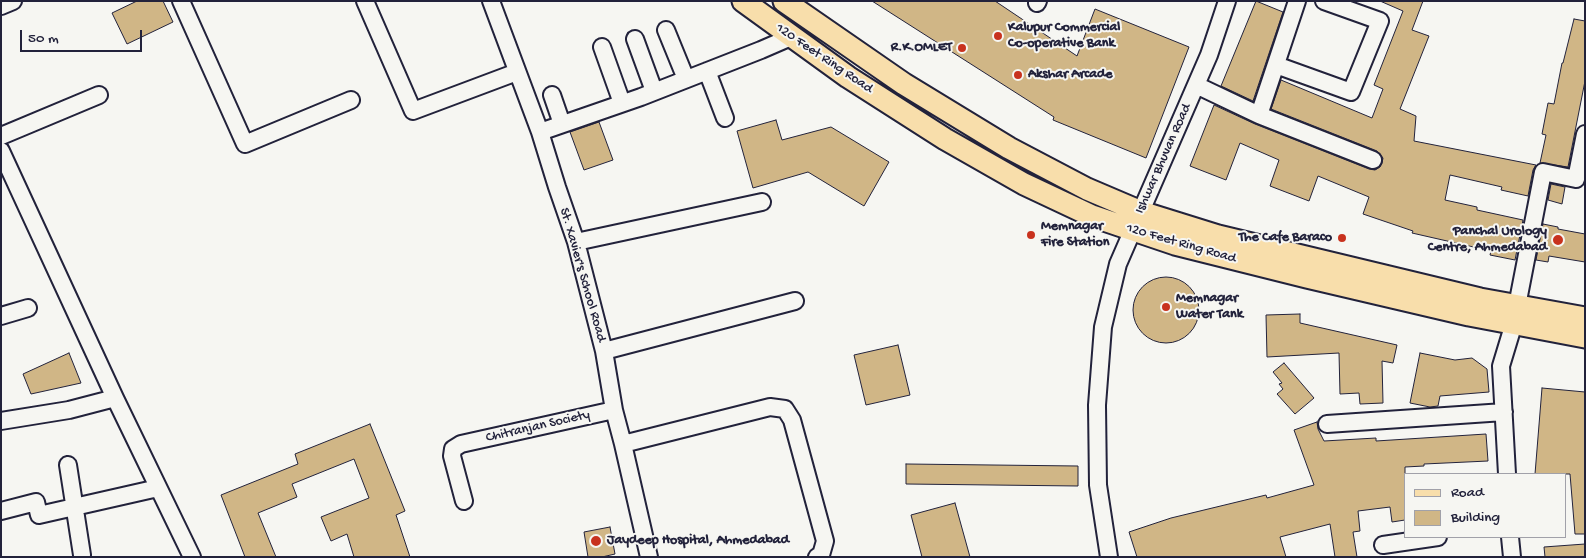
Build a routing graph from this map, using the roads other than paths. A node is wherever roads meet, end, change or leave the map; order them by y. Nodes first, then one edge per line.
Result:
1 (12, 1) edge
2 (181, 1) edge
3 (365, 1) edge
4 (490, 1) edge
5 (743, 1) edge
6 (784, 1) edge
7 (1227, 1) edge
8 (1297, 1) edge
9 (1324, 1) edge
10 (1, 6) edge
11 (666, 30) dead end
12 (791, 37) junction
13 (635, 39) dead end
14 (602, 47) dead end
15 (1276, 65) junction
16 (707, 71) junction
17 (517, 72) junction
18 (686, 79) junction
19 (1196, 85) junction
20 (654, 92) junction
21 (100, 95) dead end
22 (552, 95) dead end
23 (351, 100) dead end
24 (622, 103) junction
25 (1259, 115) junction
26 (725, 118) dead end
27 (562, 124) junction
28 (540, 132) junction
29 (1585, 134) edge
30 (1, 136) edge
31 (1, 151) edge
32 (1373, 160) dead end
33 (7, 180) edge
34 (762, 202) dead end
35 (1137, 221) junction
36 (576, 242) junction
37 (795, 301) dead end
38 (28, 308) dead end
39 (1515, 315) junction
40 (1, 316) edge
41 (1585, 318) edge
42 (1585, 337) edge
43 (604, 351) junction
44 (115, 398) junction
45 (614, 410) junction
46 (1504, 412) junction
47 (1, 421) edge
48 (1327, 424) dead end
49 (624, 444) junction
50 (68, 465) dead end
51 (1508, 473) edge
52 (158, 488) junction
53 (464, 501) dead end
54 (75, 507) junction
55 (1, 511) edge
56 (1431, 538) edge
57 (1510, 538) edge
58 (1383, 545) dead end
59 (82, 555) dead end
60 (192, 557) edge
61 (649, 557) edge
62 (817, 557) edge
63 (1109, 557) edge
64 (1512, 557) edge

1 - 10 street
2 - 23 street
3 - 17 street
4 - 17 street, St. Xavier's School Road
5 - 12 main road, 120 Feet Ring Road
6 - 35 main road, 120 Feet Ring Road
7 - 19 street, Ishwar Bhuvan Road
8 - 15 street
9 - 15 street
11 - 18 street
12 - 16 street
12 - 35 main road, 120 Feet Ring Road
13 - 20 street
14 - 24 street
15 - 25 street
16 - 18 street
16 - 26 street
17 - 28 street, St. Xavier's School Road
18 - 20 street
19 - 25 street
19 - 35 street, Ishwar Bhuvan Road
20 - 24 street
21 - 30 street
22 - 27 street
24 - 27 street
25 - 32 street
27 - 28 street
28 - 36 street, St. Xavier's School Road
29 - 39 street
31 - 33 street
33 - 44 street
34 - 36 street
35 - 39 main road, 120 Feet Ring Road
35 - 63 street, Ishwar Bhuvan Road
36 - 43 street, St. Xavier's School Road
37 - 43 street
38 - 40 street
39 - 41 main road, 120 Feet Ring Road
39 - 42 main road, 120 Feet Ring Road
39 - 46 street
43 - 45 street, St. Xavier's School Road
44 - 47 street
44 - 52 street
45 - 49 street, St. Xavier's School Road
45 - 53 street, Chitranjan Society
46 - 48 street
46 - 51 street
49 - 61 street, St. Xavier's School Road
49 - 62 street
50 - 54 street
52 - 54 street
52 - 60 street
54 - 55 street
54 - 59 street
56 - 58 street
57 - 64 street

